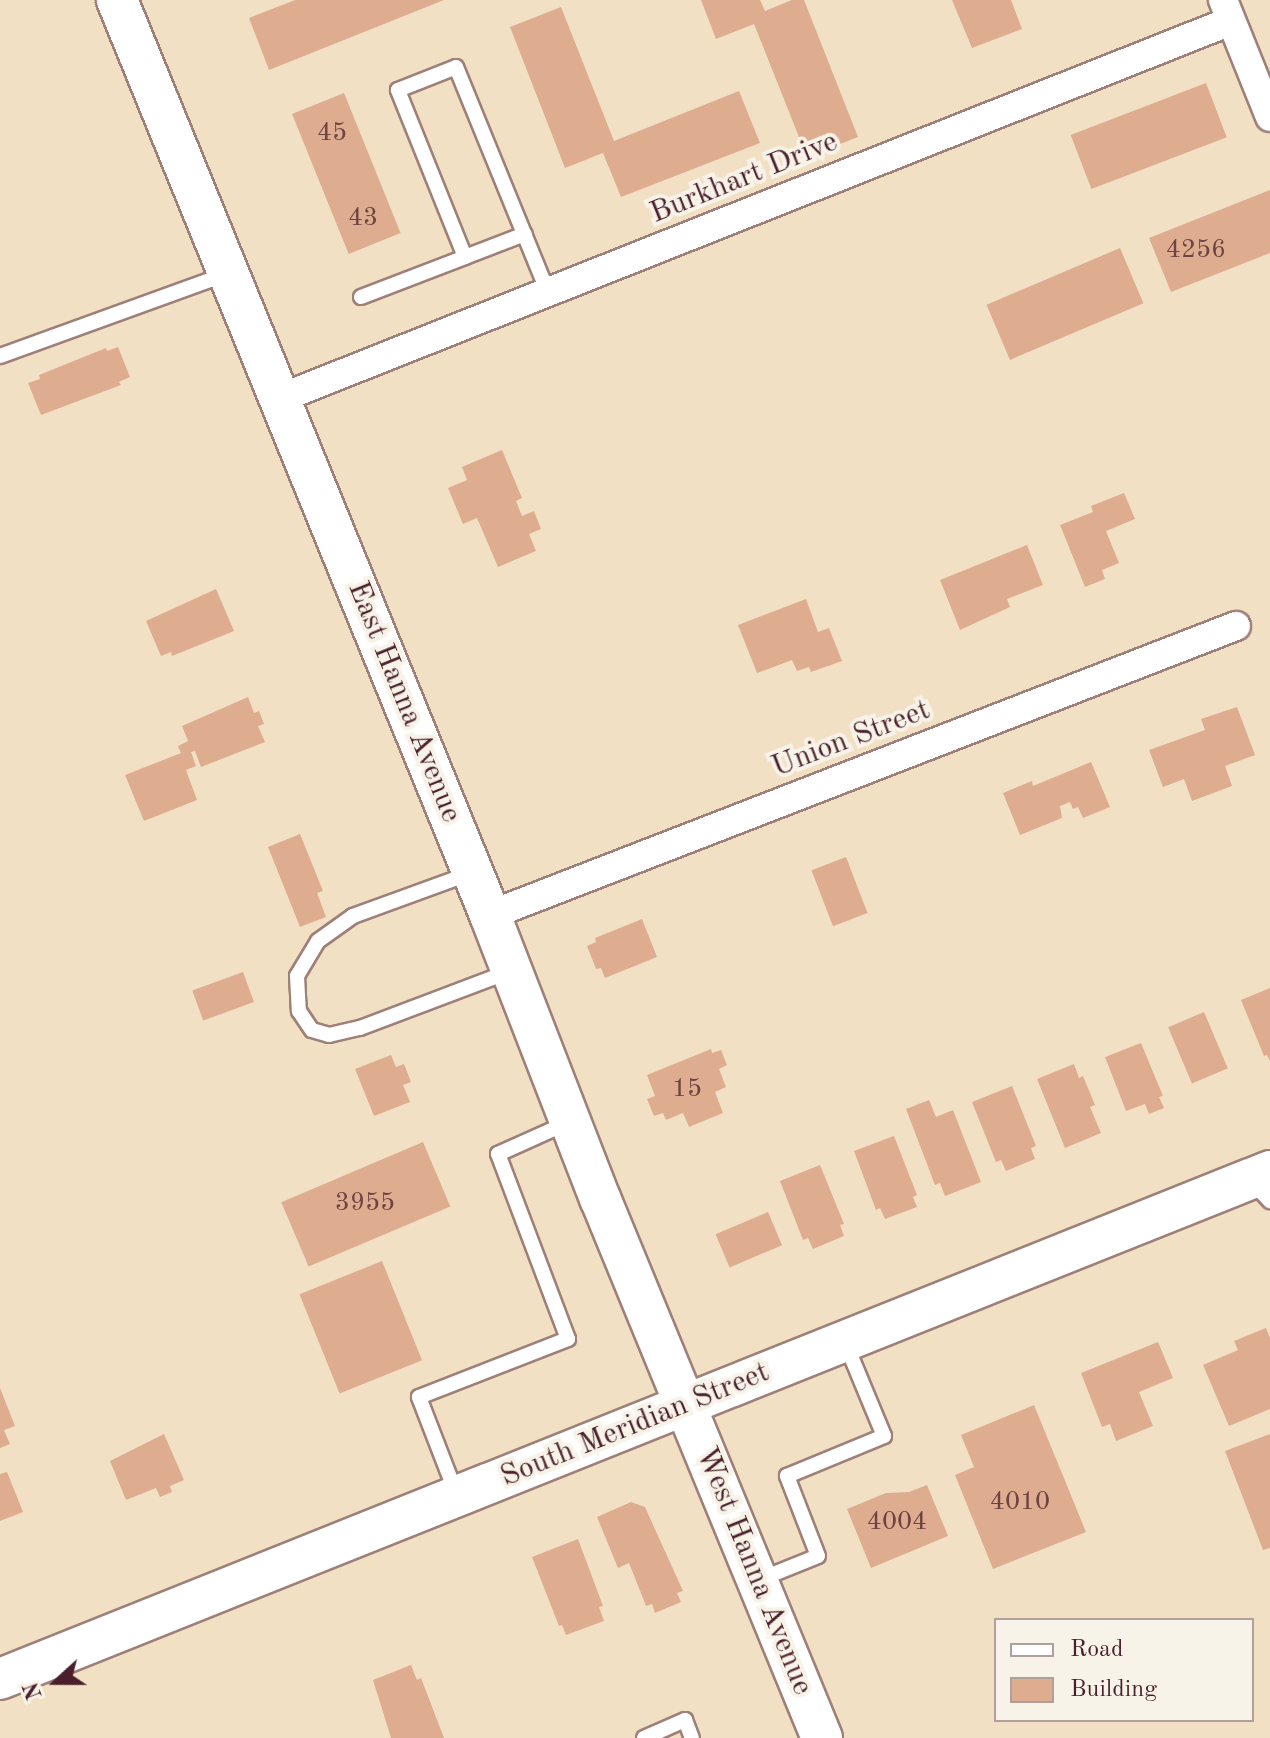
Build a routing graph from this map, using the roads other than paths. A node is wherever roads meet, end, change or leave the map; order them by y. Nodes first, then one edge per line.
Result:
1 (117, 0) edge
2 (1227, 10) edge
3 (1270, 117) edge
4 (525, 234) junction
5 (465, 257) junction
6 (230, 273) junction
7 (548, 292) junction
8 (361, 297) dead end
9 (0, 356) edge
10 (281, 398) junction
11 (1236, 626) dead end
12 (473, 872) junction
13 (490, 915) junction
14 (512, 971) junction
15 (571, 1121) junction
16 (1263, 1184) edge
17 (845, 1341) junction
18 (686, 1405) junction
19 (458, 1496) junction
20 (758, 1580) junction
21 (0, 1679) edge
22 (644, 1738) edge
23 (692, 1738) edge
24 (822, 1738) edge

1 - 6 main road, East Hanna Avenue
2 - 3 street
2 - 7 street, Burkhart Drive
4 - 5 lane
4 - 5 lane
4 - 7 lane
5 - 8 lane
6 - 9 lane
6 - 10 main road, East Hanna Avenue
7 - 10 street, Burkhart Drive
10 - 12 main road, East Hanna Avenue
11 - 13 street, Union Street
12 - 13 main road, East Hanna Avenue
12 - 14 lane
13 - 14 main road, East Hanna Avenue
14 - 15 main road, East Hanna Avenue
15 - 18 main road, East Hanna Avenue
15 - 19 lane
16 - 17 main road, South Meridian Street
17 - 18 main road, South Meridian Street
17 - 20 lane
18 - 19 main road, South Meridian Street
18 - 20 main road, West Hanna Avenue
19 - 21 main road, South Meridian Street
20 - 24 main road, West Hanna Avenue
22 - 23 lane

